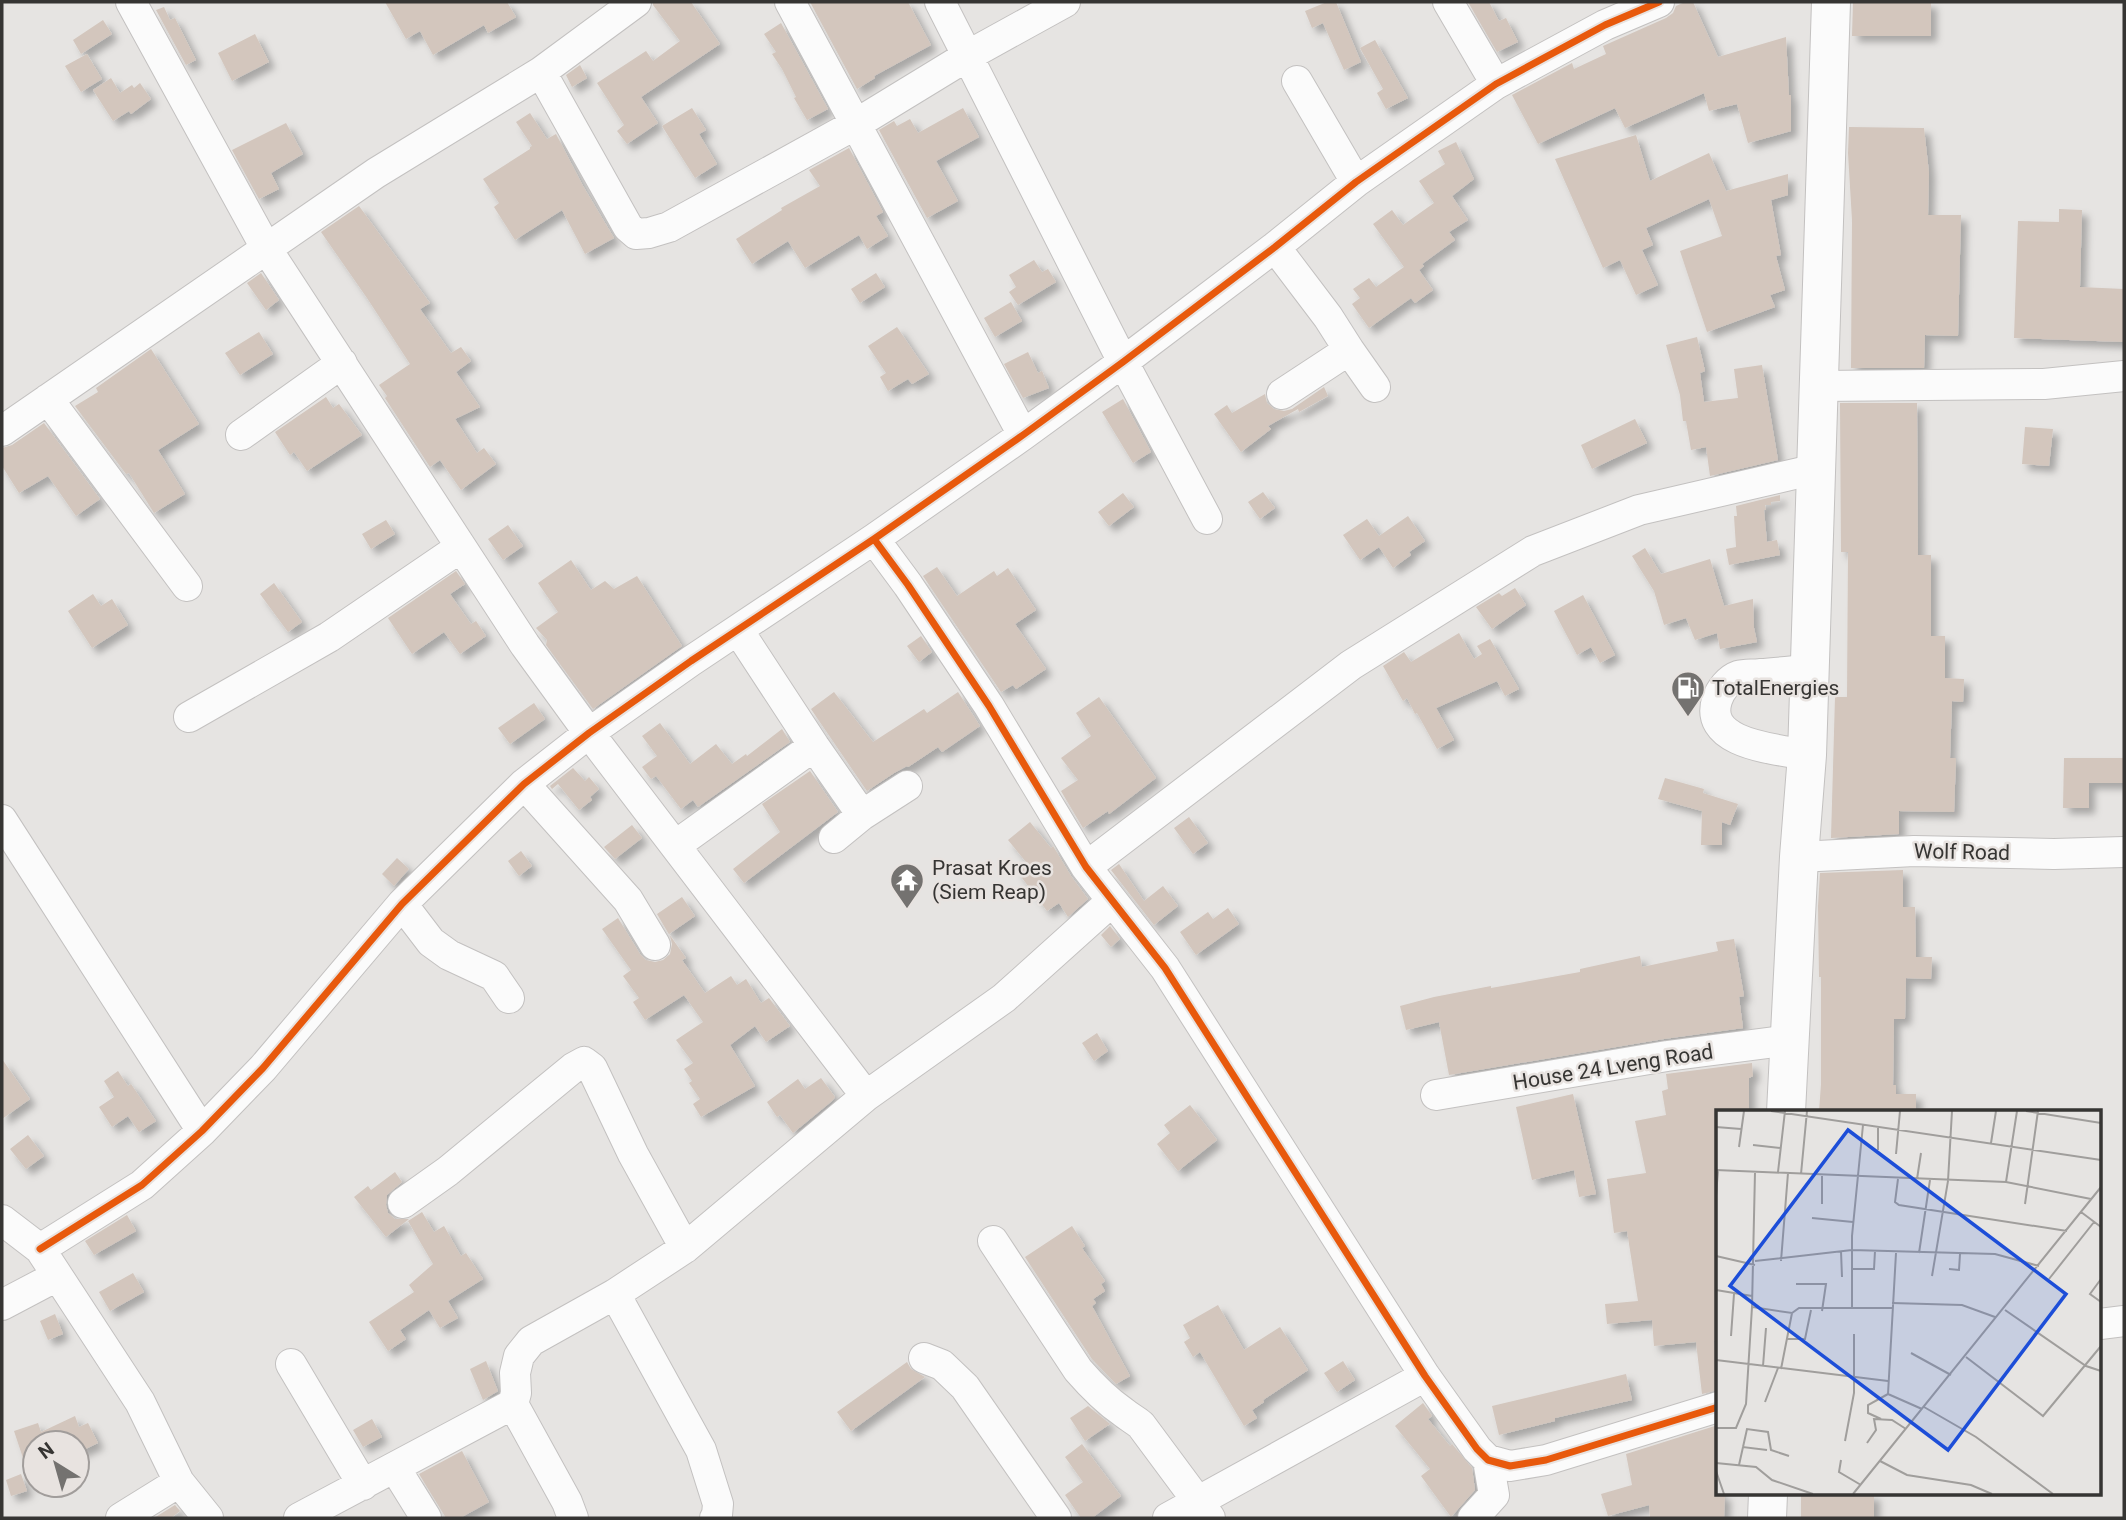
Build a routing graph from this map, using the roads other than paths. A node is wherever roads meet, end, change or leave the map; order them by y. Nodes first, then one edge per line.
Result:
1 (131, 2) edge
2 (636, 2) edge
3 (790, 2) edge
4 (940, 2) edge
5 (1065, 2) edge
6 (1448, 2) edge
7 (1659, 2) edge
8 (1831, 2) edge
9 (969, 55) junction
10 (541, 72) junction
11 (1297, 81) dead end
12 (1496, 84) junction
13 (856, 124) junction
14 (1356, 182) junction
15 (1275, 247) junction
16 (266, 248) junction
17 (1349, 350) junction
18 (1123, 362) junction
19 (341, 363) junction
20 (2124, 376) edge
21 (1818, 386) junction
22 (1376, 387) dead end
23 (1282, 394) dead end
24 (48, 399) junction
25 (2, 431) edge
26 (240, 435) dead end
27 (1023, 435) junction
28 (1816, 469) junction
29 (1208, 519) dead end
30 (874, 540) junction
31 (461, 547) junction
32 (187, 586) dead end
33 (738, 630) junction
34 (1809, 670) junction
35 (189, 717) dead end
36 (589, 733) junction
37 (814, 746) junction
38 (1807, 755) junction
39 (524, 784) junction
40 (906, 786) dead end
41 (862, 814) junction
42 (2, 820) edge
43 (834, 838) dead end
44 (676, 845) junction
45 (2124, 852) edge
46 (1799, 858) junction
47 (1086, 867) junction
48 (1112, 901) junction
49 (402, 904) junction
50 (655, 945) dead end
51 (509, 998) dead end
52 (1790, 1040) junction
53 (1436, 1095) dead end
54 (866, 1096) junction
55 (1786, 1110) edge
56 (202, 1131) junction
57 (404, 1203) dead end
58 (2, 1220) edge
59 (993, 1241) dead end
60 (685, 1248) junction
61 (40, 1250) junction
62 (57, 1276) junction
63 (615, 1294) junction
64 (2, 1305) edge
65 (2124, 1321) edge
66 (2102, 1324) edge
67 (925, 1358) dead end
68 (291, 1364) dead end
69 (1425, 1376) junction
70 (513, 1404) junction
71 (1716, 1408) edge
72 (1488, 1460) junction
73 (395, 1468) junction
74 (179, 1482) junction
75 (363, 1485) junction
76 (1768, 1496) edge
77 (1205, 1510) edge
78 (121, 1518) edge
79 (208, 1518) edge
80 (299, 1518) edge
81 (426, 1518) edge
82 (573, 1518) edge
83 (715, 1518) edge
84 (1056, 1518) edge
85 (1168, 1518) edge
86 (1473, 1518) edge
87 (1767, 1518) edge

1 - 16 street
2 - 10 street
3 - 13 street
4 - 9 street
5 - 9 street
6 - 12 street
7 - 12 street
8 - 21 highway
9 - 13 street
9 - 18 street
10 - 13 street
10 - 16 street
11 - 14 street
12 - 14 street
13 - 27 street
14 - 15 street
15 - 17 street
15 - 18 street
16 - 19 street
16 - 24 street
17 - 22 street
17 - 23 street
18 - 27 street
18 - 29 street
19 - 26 street
19 - 31 street
20 - 21 street
21 - 28 highway
24 - 25 street
24 - 32 street
27 - 30 street
28 - 34 highway
28 - 47 street
30 - 33 street
30 - 47 street
31 - 35 street
31 - 36 street
33 - 36 street
33 - 37 street
34 - 38 highway
34 - 38 street
36 - 39 street
36 - 44 street
37 - 41 street
37 - 44 street
38 - 46 highway
39 - 49 street
39 - 50 street
40 - 41 street
41 - 43 street
42 - 56 street
44 - 54 street
45 - 46 street, Wolf Road
46 - 52 highway
47 - 48 street
48 - 54 street
48 - 69 street
49 - 51 street
49 - 56 street
52 - 53 street, House 24 Lveng Road
52 - 55 highway
54 - 60 street
56 - 61 street
57 - 60 street
58 - 61 street
59 - 77 street
60 - 63 street
61 - 62 street
62 - 64 street
62 - 74 street
63 - 70 street
63 - 83 street
65 - 66 street
67 - 84 street
68 - 75 street
69 - 72 street
69 - 77 street
70 - 73 street
70 - 82 street
71 - 72 street
72 - 86 street
73 - 75 street
73 - 81 street
74 - 78 street
74 - 79 street
75 - 80 street
76 - 87 highway
77 - 85 street

